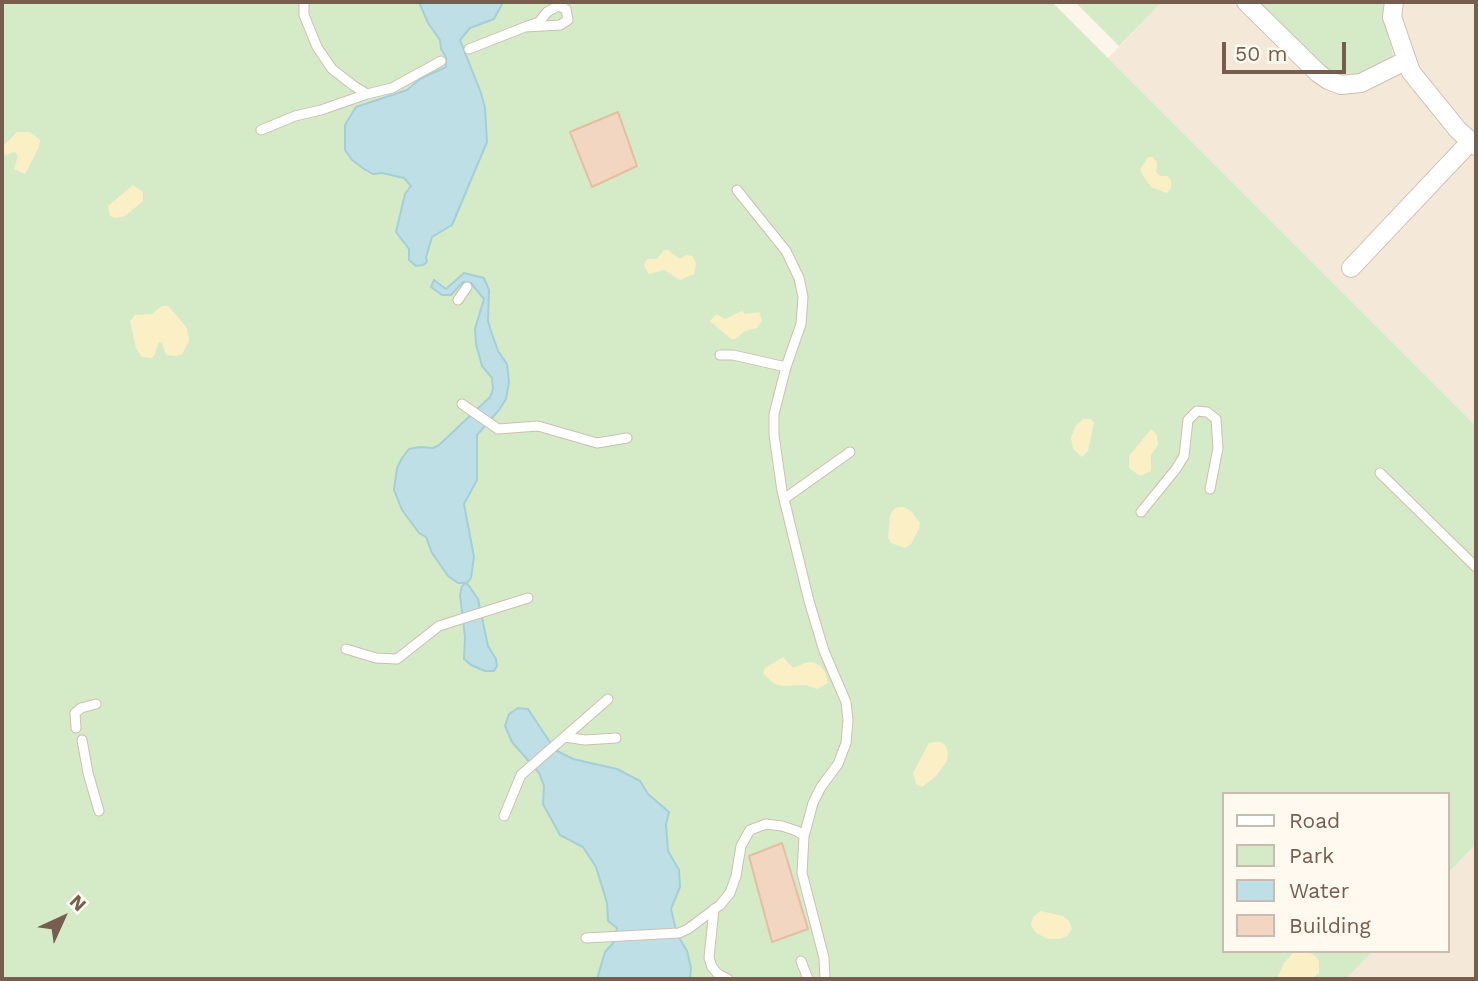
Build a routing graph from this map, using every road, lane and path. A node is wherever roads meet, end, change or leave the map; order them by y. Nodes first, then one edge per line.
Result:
1 (304, 2) edge
2 (1246, 2) edge
3 (1394, 2) edge
4 (525, 27) dead end
5 (469, 49) dead end
6 (1407, 60) junction
7 (441, 61) dead end
8 (367, 93) junction
9 (261, 130) dead end
10 (1474, 143) edge
11 (737, 190) dead end
12 (1350, 268) dead end
13 (467, 287) dead end
14 (458, 300) dead end
15 (720, 355) dead end
16 (786, 367) junction
17 (462, 404) dead end
18 (627, 438) dead end
19 (850, 452) dead end
20 (1380, 473) dead end
21 (1210, 489) dead end
22 (784, 499) junction
23 (1141, 512) dead end
24 (1476, 567) edge
25 (528, 598) dead end
26 (346, 649) dead end
27 (608, 699) dead end
28 (96, 704) dead end
29 (76, 728) dead end
30 (565, 737) junction
31 (616, 738) dead end
32 (82, 740) dead end
33 (99, 811) dead end
34 (504, 816) dead end
35 (804, 836) junction
36 (714, 909) junction
37 (586, 938) dead end
38 (801, 961) dead end
39 (728, 979) edge
40 (808, 979) edge
41 (825, 979) edge

1 - 8 lane
2 - 6 street
3 - 6 street
4 - 5 lane
6 - 10 street
7 - 8 lane
8 - 9 lane
10 - 12 street
11 - 16 lane
13 - 14 lane
15 - 16 lane
16 - 22 lane
17 - 18 lane
19 - 22 lane
20 - 24 lane
21 - 23 lane
22 - 35 lane
25 - 26 lane
27 - 30 lane
28 - 29 lane
30 - 31 lane
30 - 34 lane
32 - 33 lane
35 - 36 lane
35 - 41 lane
36 - 37 lane
36 - 39 lane
38 - 40 lane

